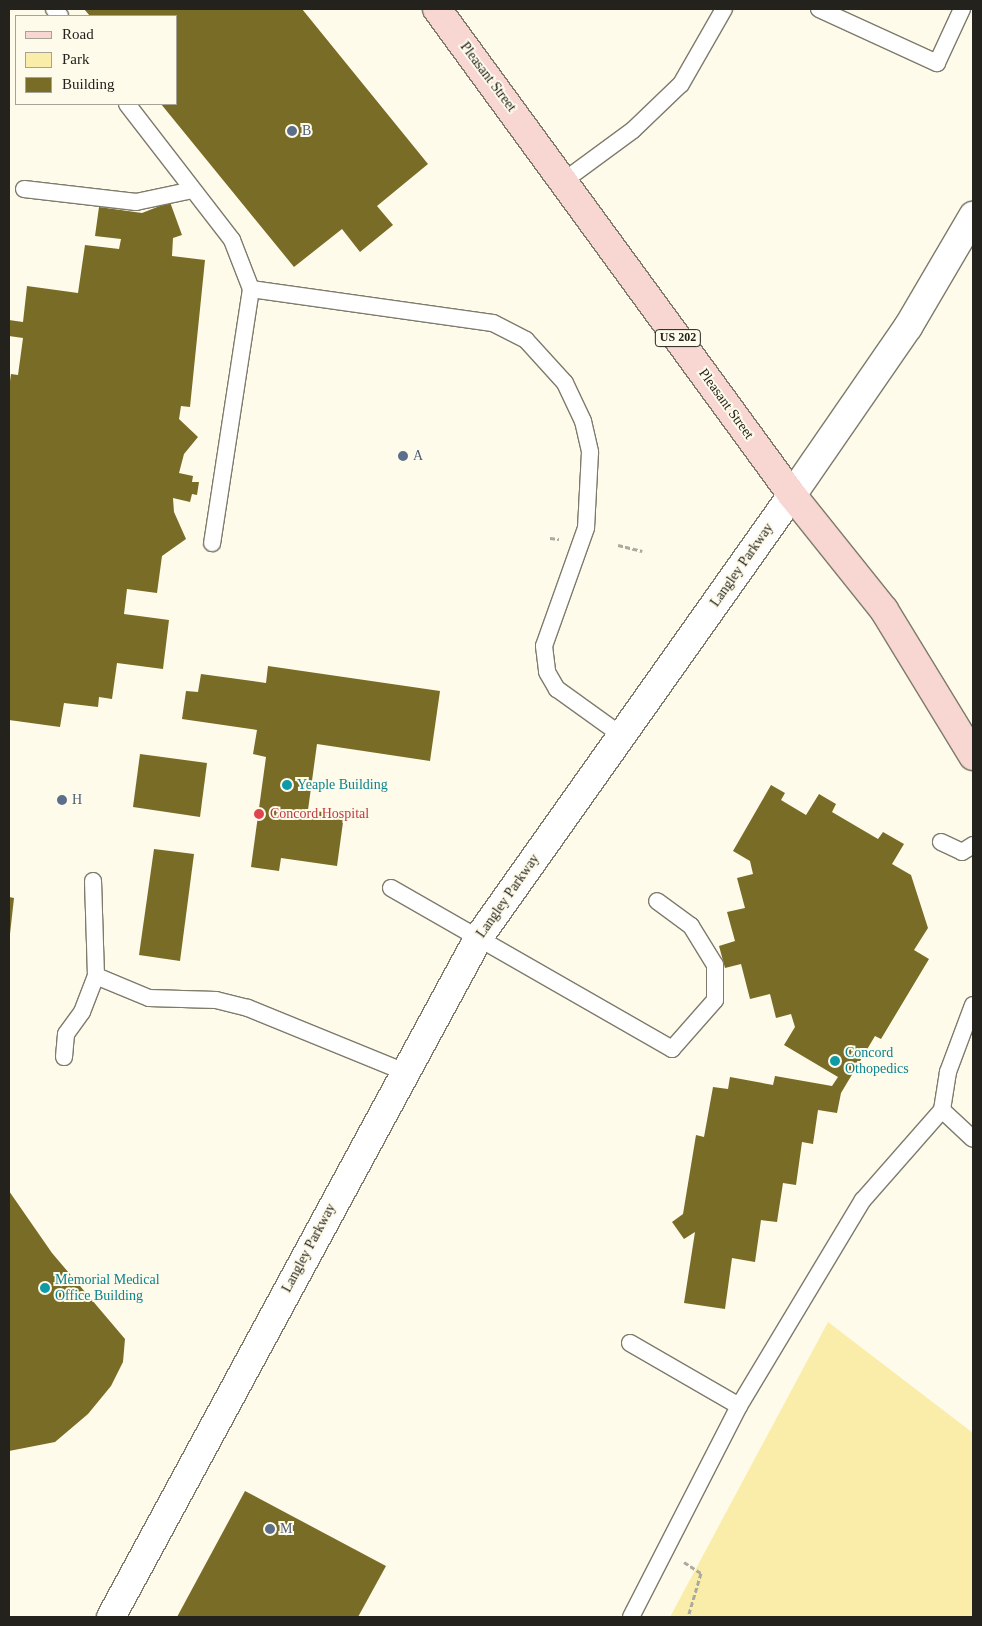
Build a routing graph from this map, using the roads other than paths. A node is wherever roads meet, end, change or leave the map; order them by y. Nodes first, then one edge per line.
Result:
1 (437, 9) edge
2 (724, 9) edge
3 (819, 9) edge
4 (962, 9) edge
5 (128, 105) edge
6 (564, 180) junction
7 (24, 189) dead end
8 (193, 190) junction
9 (973, 216) edge
10 (250, 289) junction
11 (792, 495) junction
12 (212, 543) dead end
13 (622, 735) junction
14 (973, 756) edge
15 (941, 842) dead end
16 (973, 845) edge
17 (93, 881) dead end
18 (391, 888) dead end
19 (657, 901) dead end
20 (479, 936) junction
21 (96, 976) junction
22 (973, 1005) edge
23 (64, 1057) dead end
24 (405, 1072) junction
25 (942, 1110) junction
26 (973, 1139) edge
27 (630, 1343) dead end
28 (739, 1406) junction
29 (111, 1617) edge
30 (631, 1617) edge

1 - 6 main road, Pleasant Street / US 202
2 - 6 lane
3 - 4 lane
5 - 8 lane
6 - 11 main road, Pleasant Street / US 202
7 - 8 lane
8 - 10 lane
9 - 11 street, Langley Parkway
10 - 12 lane
10 - 13 lane
11 - 13 street, Langley Parkway
11 - 14 main road, Pleasant Street / US 202
13 - 20 street, Langley Parkway
15 - 16 lane
17 - 21 lane
18 - 20 lane
19 - 20 lane
20 - 24 street, Langley Parkway
21 - 23 lane
21 - 24 lane
22 - 25 lane
24 - 29 street, Langley Parkway
25 - 26 lane
25 - 28 lane
27 - 28 lane
28 - 30 lane

